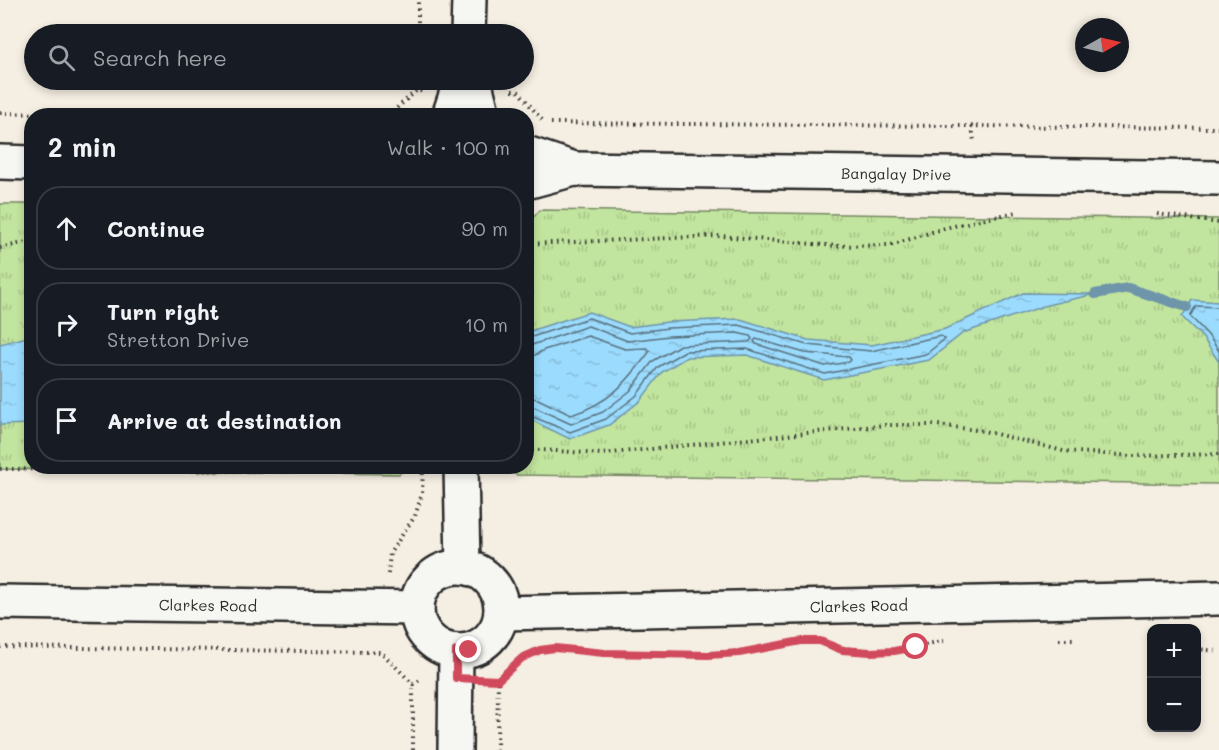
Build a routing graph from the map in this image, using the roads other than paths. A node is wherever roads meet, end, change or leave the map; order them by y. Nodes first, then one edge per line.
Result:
1 (469, 0) edge
2 (468, 24) edge
3 (534, 156) edge
4 (0, 162) edge
5 (24, 163) edge
6 (574, 169) junction
7 (1219, 178) edge
8 (534, 180) edge
9 (461, 474) edge
10 (463, 566) junction
11 (1219, 598) edge
12 (0, 603) edge
13 (417, 608) junction
14 (501, 613) junction
15 (456, 664) junction
16 (455, 750) edge

1 - 2 street
3 - 6 street, Bangalay Drive
4 - 5 street
6 - 7 street, Bangalay Drive
6 - 8 street, Bangalay Drive
9 - 10 street
10 - 13 street
10 - 14 street
11 - 14 street, Clarkes Road
12 - 13 street, Clarkes Road
13 - 15 street
14 - 15 street
15 - 16 street

